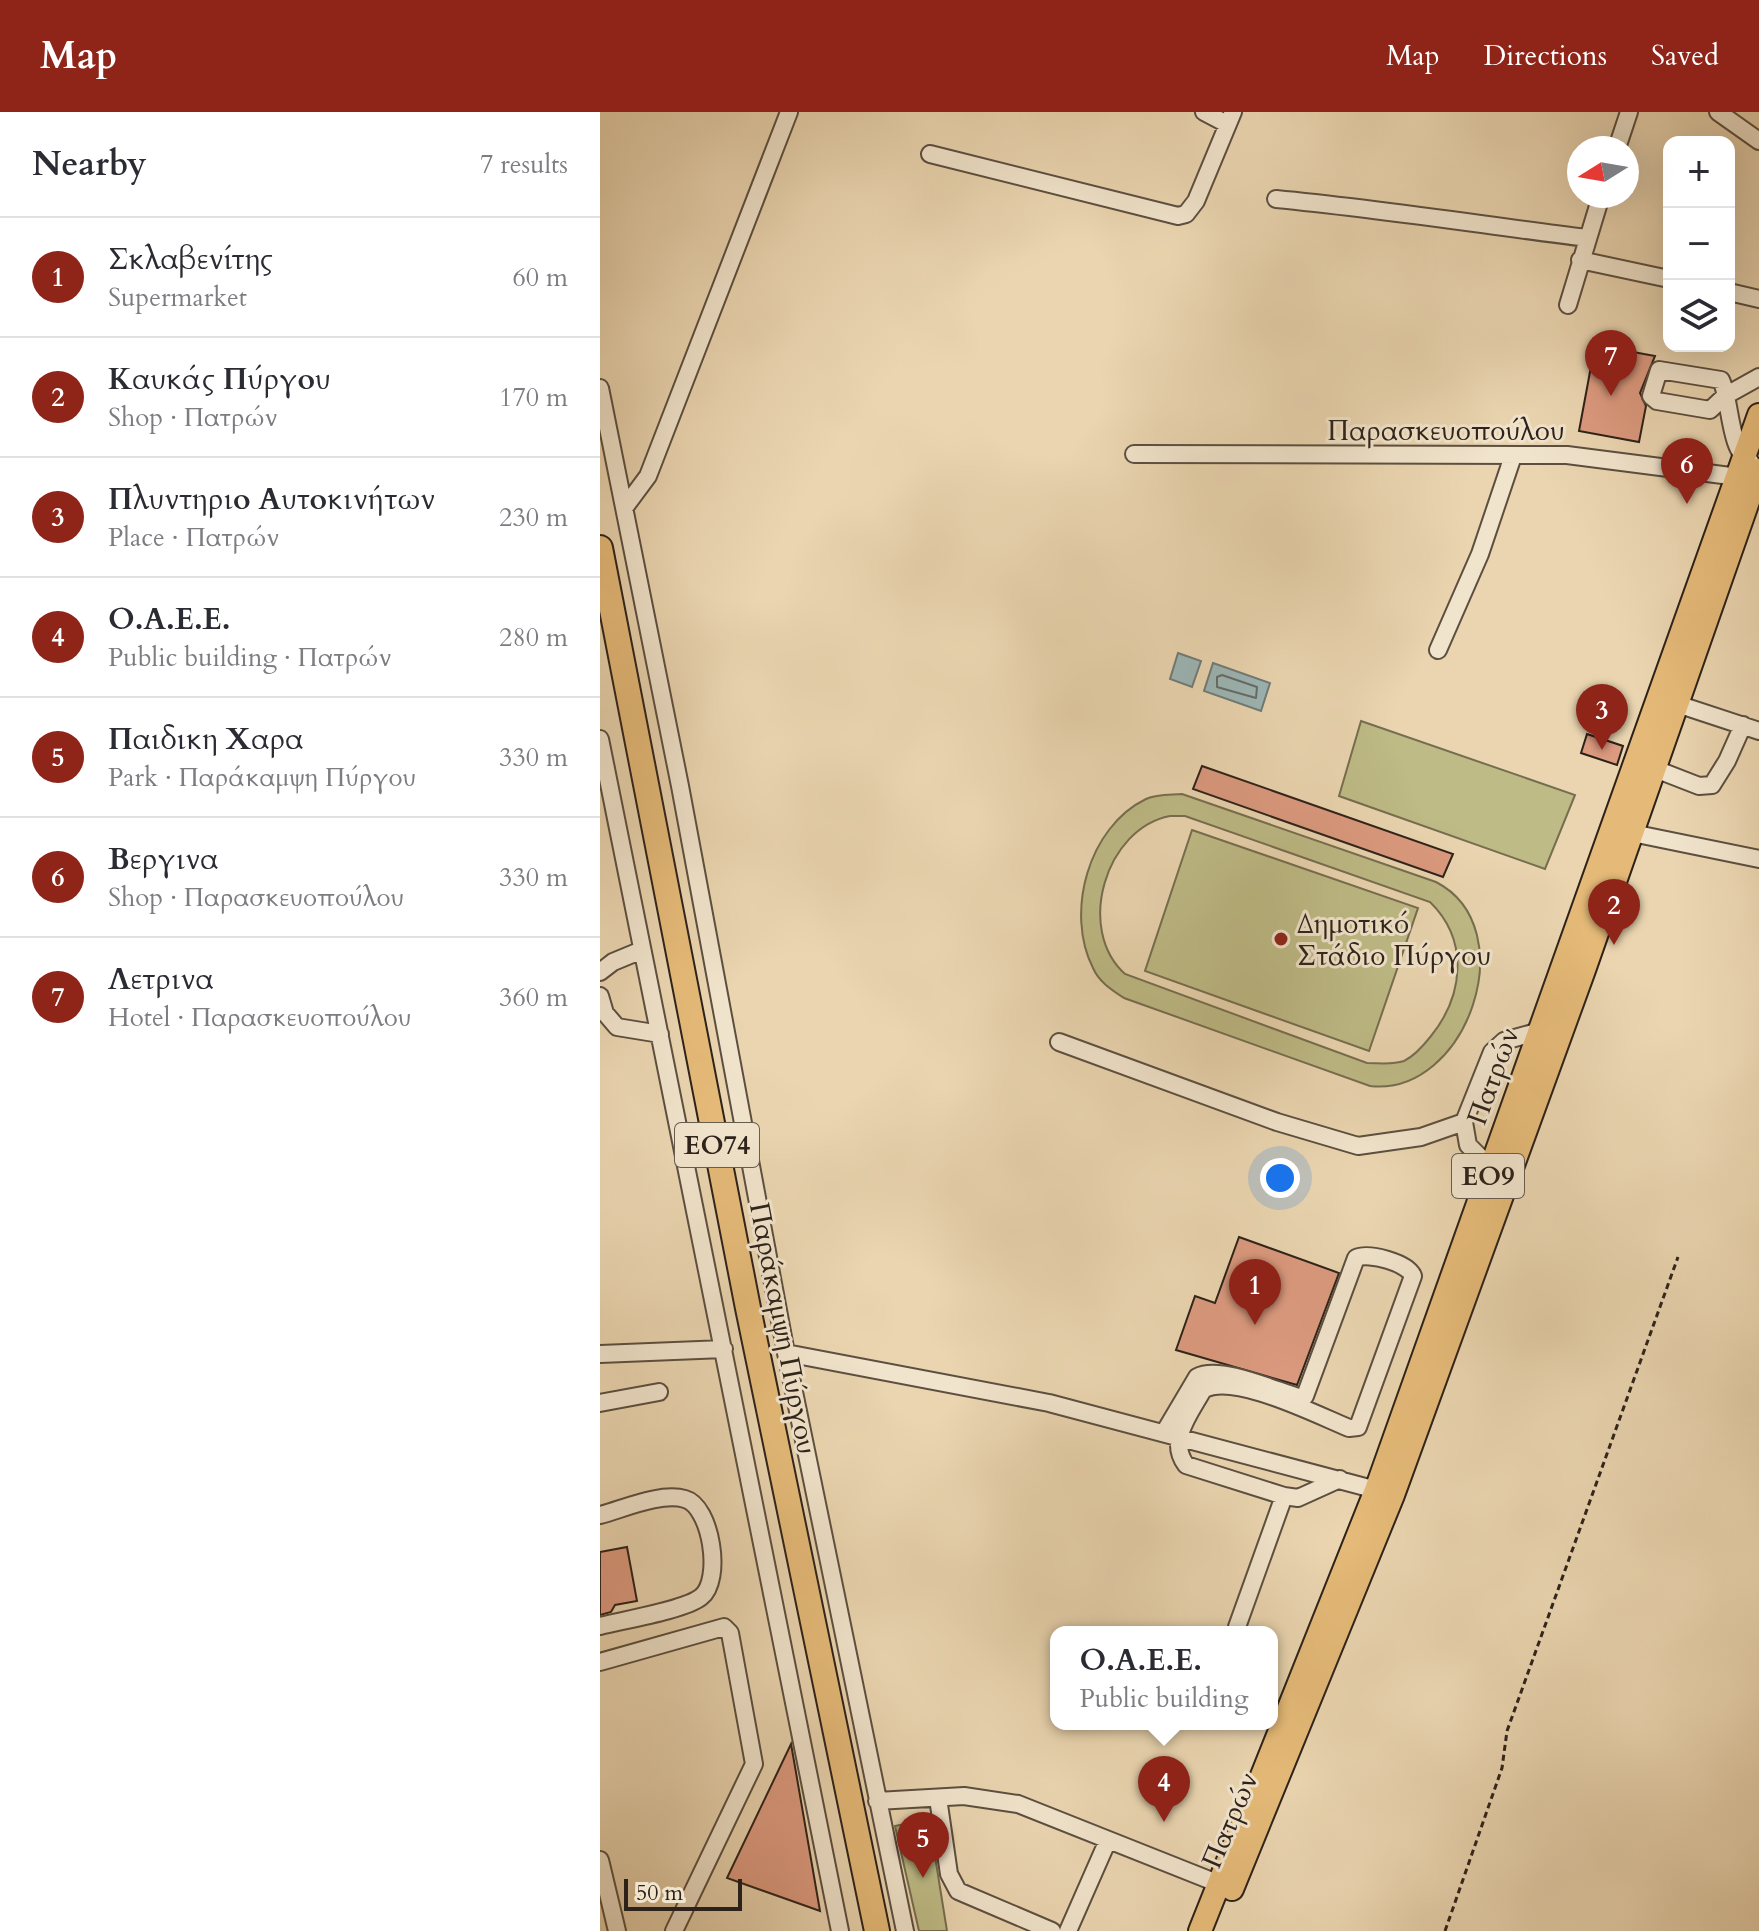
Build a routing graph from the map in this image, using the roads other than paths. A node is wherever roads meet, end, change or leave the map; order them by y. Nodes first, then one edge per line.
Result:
1 (789, 112) edge
2 (1204, 112) edge
3 (1629, 112) edge
4 (1718, 112) edge
5 (1229, 118) edge
6 (1621, 136) edge
7 (1759, 141) edge
8 (930, 154) dead end
9 (1276, 199) dead end
10 (1597, 208) edge
11 (1587, 238) junction
12 (1580, 260) junction
13 (1663, 278) edge
14 (1735, 293) edge
15 (1759, 299) edge
16 (1568, 305) dead end
17 (1759, 377) edge
18 (1741, 387) junction
19 (600, 388) edge
20 (1759, 415) edge
21 (1732, 419) junction
22 (1134, 454) dead end
23 (1513, 456) junction
24 (1751, 470) edge
25 (625, 507) junction
26 (600, 548) edge
27 (1438, 650) dead end
28 (1668, 701) junction
29 (1751, 728) edge
30 (600, 739) edge
31 (1645, 765) junction
32 (1632, 833) junction
33 (1759, 859) edge
34 (642, 950) junction
35 (600, 972) edge
36 (600, 996) edge
37 (1540, 1031) junction
38 (660, 1034) junction
39 (1059, 1042) dead end
40 (1464, 1122) junction
41 (1491, 1168) junction
42 (1466, 1262) junction
43 (724, 1349) junction
44 (786, 1353) junction
45 (600, 1354) edge
46 (659, 1392) dead end
47 (600, 1403) edge
48 (1172, 1434) junction
49 (1340, 1479) junction
50 (1384, 1492) junction
51 (1284, 1496) junction
52 (600, 1515) edge
53 (600, 1626) edge
54 (1237, 1626) edge
55 (600, 1662) edge
56 (938, 1798) junction
57 (877, 1801) junction
58 (1108, 1840) junction
59 (600, 1860) edge
60 (1225, 1886) junction
61 (617, 1931) edge
62 (674, 1931) edge
63 (840, 1931) edge
64 (877, 1931) edge
65 (905, 1931) edge
66 (1052, 1931) edge
67 (1068, 1931) edge
68 (1200, 1931) edge
69 (1216, 1931) edge

1 - 25 street
2 - 5 street
3 - 6 street
4 - 7 street
5 - 8 street
9 - 11 street
10 - 11 street
11 - 12 street
12 - 13 street
12 - 16 street
14 - 15 street
17 - 18 street
18 - 21 street
18 - 21 street
19 - 25 street
20 - 24 main road, Πατρών / ΕΟ9
21 - 24 street
22 - 23 street, Παρασκευοπούλου
23 - 24 street, Παρασκευοπούλου
23 - 27 street
24 - 28 main road, Πατρών / ΕΟ9
25 - 44 street
26 - 64 highway, Παράκαμψη Πύργου / ΕΟ74
28 - 29 street
28 - 31 main road, Πατρών / ΕΟ9
29 - 31 street
30 - 34 street
31 - 32 main road, Πατρών / ΕΟ9
31 - 37 main road, Πατρών / ΕΟ9
32 - 33 street
32 - 42 main road, Πατρών / ΕΟ9
34 - 35 street
34 - 38 street
36 - 38 street
37 - 40 street
37 - 41 main road, Πατρών / ΕΟ9
38 - 43 street
39 - 40 street
40 - 41 street
41 - 42 main road, Πατρών / ΕΟ9
42 - 50 main road, Πατρών / ΕΟ9
43 - 45 street
43 - 63 street
44 - 48 street
44 - 57 street
46 - 47 street
48 - 48 street
48 - 49 street
48 - 51 street
49 - 50 street
49 - 51 street
50 - 60 main road, Πατρών / ΕΟ9
51 - 54 street
52 - 53 street
55 - 62 street
56 - 57 street
56 - 58 street
56 - 66 street
57 - 65 street
58 - 60 street
58 - 67 street
59 - 61 street
60 - 68 main road, Πατρών / ΕΟ9
60 - 69 main road, Πατρών / ΕΟ9

